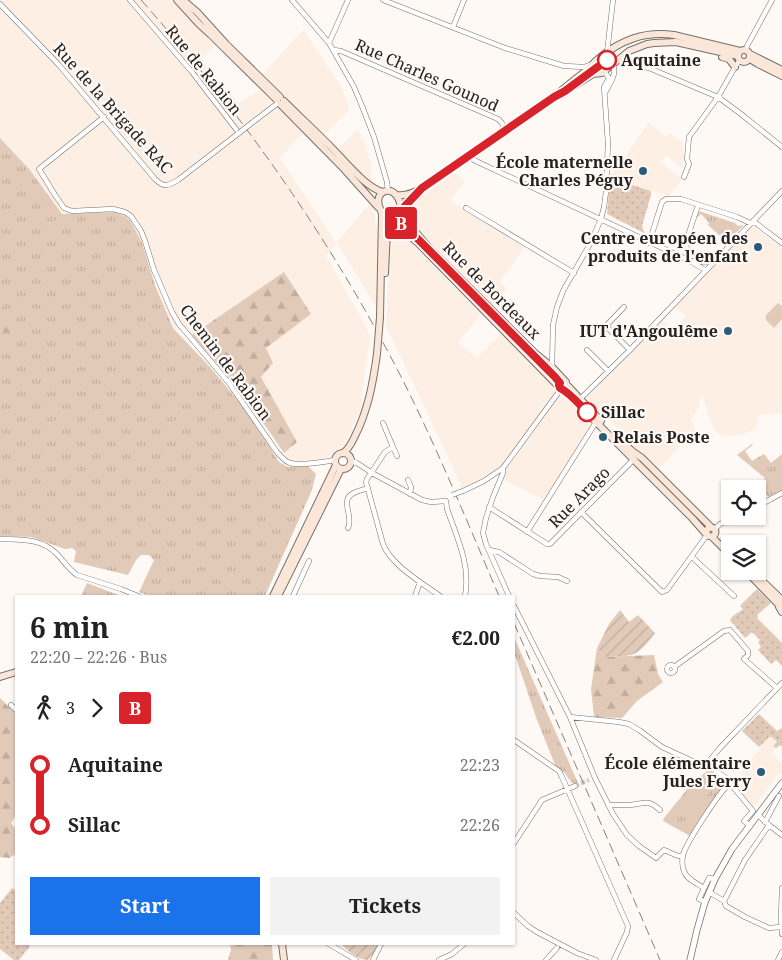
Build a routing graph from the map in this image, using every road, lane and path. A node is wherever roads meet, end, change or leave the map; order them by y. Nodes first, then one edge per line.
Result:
1 (130, 0) edge
2 (176, 0) edge
3 (183, 0) edge
4 (292, 0) edge
5 (348, 0) edge
6 (383, 0) edge
7 (464, 0) edge
8 (613, 0) edge
9 (772, 0) edge
10 (0, 4) edge
11 (453, 27) junction
12 (208, 28) junction
13 (608, 33) junction
14 (329, 43) junction
15 (620, 44) junction
16 (701, 48) junction
17 (334, 50) junction
18 (607, 52) junction
19 (629, 52) junction
20 (744, 55) junction
21 (619, 60) junction
22 (592, 64) junction
23 (613, 65) junction
24 (573, 67) junction
25 (735, 67) junction
26 (782, 70) edge
27 (604, 71) junction
28 (596, 73) junction
29 (581, 74) junction
30 (782, 76) edge
31 (606, 92) junction
32 (558, 95) junction
33 (718, 97) junction
34 (280, 101) junction
35 (104, 117) junction
36 (505, 130) junction
37 (239, 133) junction
38 (782, 147) edge
39 (470, 155) junction
40 (684, 176) dead end
41 (422, 188) junction
42 (782, 191) edge
43 (385, 192) junction
44 (397, 195) junction
45 (698, 205) junction
46 (378, 207) junction
47 (466, 208) dead end
48 (401, 213) junction
49 (382, 215) junction
50 (600, 219) junction
51 (392, 222) junction
52 (752, 222) junction
53 (649, 243) junction
54 (782, 243) edge
55 (688, 260) junction
56 (713, 262) junction
57 (705, 270) junction
58 (574, 273) junction
59 (624, 307) dead end
60 (381, 319) junction
61 (587, 350) dead end
62 (630, 350) junction
63 (552, 367) junction
64 (608, 370) junction
65 (564, 387) junction
66 (580, 399) junction
67 (596, 422) junction
68 (383, 423) dead end
69 (393, 447) junction
70 (397, 456) dead end
71 (348, 457) junction
72 (634, 459) junction
73 (338, 465) junction
74 (503, 468) junction
75 (372, 473) junction
76 (408, 480) dead end
77 (368, 488) junction
78 (782, 493) edge
79 (410, 494) junction
80 (446, 501) junction
81 (766, 502) edge
82 (489, 508) junction
83 (581, 512) junction
84 (721, 524) edge
85 (348, 528) dead end
86 (527, 532) junction
87 (712, 533) junction
88 (0, 539) edge
89 (721, 541) edge
90 (721, 544) edge
91 (489, 550) junction
92 (692, 557) junction
93 (309, 561) dead end
94 (756, 580) edge
95 (760, 580) edge
96 (568, 581) dead end
97 (420, 582) junction
98 (136, 595) edge
99 (273, 595) edge
100 (278, 595) edge
101 (292, 595) edge
102 (415, 595) edge
103 (439, 595) edge
104 (465, 595) edge
105 (509, 595) edge
106 (734, 596) dead end
107 (781, 602) edge
108 (515, 608) edge
109 (782, 612) edge
110 (674, 667) dead end
111 (15, 672) edge
112 (15, 676) edge
113 (0, 677) edge
114 (0, 682) edge
115 (782, 683) edge
116 (777, 688) junction
117 (11, 705) dead end
118 (15, 709) edge
119 (570, 717) junction
120 (515, 741) edge
121 (705, 766) junction
122 (595, 778) junction
123 (589, 780) tunnel mouth
124 (730, 783) junction
125 (782, 783) edge
126 (575, 786) tunnel mouth
127 (568, 789) junction
128 (778, 794) edge
129 (608, 805) junction
130 (660, 810) dead end
131 (758, 815) junction
132 (767, 824) junction
133 (750, 826) junction
134 (782, 835) edge
135 (515, 842) edge
136 (682, 856) junction
137 (782, 888) edge
138 (707, 890) junction
139 (724, 901) junction
140 (515, 914) edge
141 (781, 927) edge
142 (782, 934) edge
143 (281, 945) edge
144 (331, 945) edge
145 (381, 945) edge
146 (463, 945) edge
147 (557, 948) dead end
148 (782, 952) edge
149 (283, 960) edge
150 (356, 960) edge
151 (373, 960) edge
152 (439, 960) edge
153 (546, 960) edge
154 (596, 960) edge
155 (614, 960) edge
156 (690, 960) edge
157 (778, 960) edge

1 - 37 street, Rue de Rabion
2 - 12 main road
3 - 12 main road
4 - 14 street
5 - 14 street
6 - 11 street
7 - 11 street
8 - 13 street
9 - 20 street
10 - 35 street, Rue de la Brigade RAC
11 - 24 street
12 - 34 main road
13 - 15 street
13 - 18 street
14 - 17 street
15 - 18 main road
15 - 19 main road
15 - 20 main road
16 - 19 main road
16 - 20 main road
16 - 25 main road
17 - 36 street, Rue Charles Gounod
17 - 43 street
18 - 22 main road
19 - 21 main road
20 - 25 street
20 - 26 main road
20 - 30 main road
21 - 23 main road
21 - 33 street
22 - 24 street
22 - 28 main road
22 - 29 main road
23 - 27 main road
23 - 31 street
24 - 29 street
25 - 33 street
27 - 28 main road
27 - 31 street
28 - 32 main road
29 - 32 main road
31 - 50 street
32 - 36 main road
33 - 38 street
33 - 40 street
34 - 37 street, bridge
34 - 43 main road
34 - 46 main road
35 - 37 street, Rue de la Brigade RAC
35 - 73 street, Chemin de Rabion
36 - 39 main road
39 - 41 main road
39 - 50 street
41 - 44 main road
41 - 48 main road
42 - 52 street
43 - 44 main road
43 - 46 main road
44 - 48 main road
45 - 52 street
45 - 53 street
45 - 55 street
46 - 49 main road
47 - 58 street
48 - 51 main road
48 - 63 main road, Rue de Bordeaux
49 - 51 main road
49 - 60 main road
50 - 53 street
50 - 58 street
51 - 60 main road
51 - 65 main road, Rue de Bordeaux
52 - 54 street
52 - 56 street
53 - 55 street
55 - 56 street
55 - 57 street
56 - 57 street
57 - 62 street
58 - 63 street
59 - 62 street
60 - 71 main road, bridge
61 - 64 street
62 - 64 street
63 - 65 main road, Rue de Bordeaux
64 - 66 street
65 - 66 main road, Rue de Bordeaux
65 - 67 main road, Rue de Bordeaux
65 - 74 street
66 - 87 main road, Rue de Bordeaux
67 - 72 main road, Rue de Bordeaux
67 - 86 street
68 - 69 street
69 - 70 street
69 - 75 street
71 - 73 main road
71 - 73 main road
71 - 75 street
72 - 83 street, Rue Arago
72 - 87 main road, Rue de Bordeaux
73 - 99 main road
73 - 100 main road
74 - 80 street, bridge
74 - 82 street
75 - 77 street
75 - 79 street
76 - 79 street
77 - 85 street
77 - 97 street
78 - 81 street
79 - 80 street
80 - 104 street
82 - 86 street, Rue Arago
82 - 91 street
83 - 86 street, Rue Arago
83 - 92 street
84 - 87 street
87 - 89 main road, Rue de Bordeaux
87 - 90 main road, Rue de Bordeaux
87 - 92 street
88 - 98 street
91 - 96 street
91 - 105 street
92 - 106 street
93 - 101 street
94 - 107 main road
95 - 107 main road
97 - 102 street
97 - 103 street
107 - 109 main road
108 - 119 street
110 - 116 street
111 - 113 main road
112 - 114 main road
115 - 116 street
116 - 121 street
117 - 118 street
119 - 121 street
119 - 122 street
120 - 127 street
121 - 124 street
122 - 123 street
122 - 129 street
124 - 133 street
124 - 136 street
125 - 128 street
126 - 127 street
127 - 135 street
127 - 155 street
128 - 131 street
128 - 132 street
129 - 130 street
129 - 136 street
131 - 132 street
131 - 133 street
132 - 134 street
132 - 139 street
133 - 138 street
136 - 138 street
137 - 141 street
138 - 139 street
138 - 156 street
139 - 141 street
140 - 154 street
141 - 142 street
143 - 149 main road
144 - 150 street
145 - 151 street
146 - 152 street
147 - 153 street
148 - 157 street

